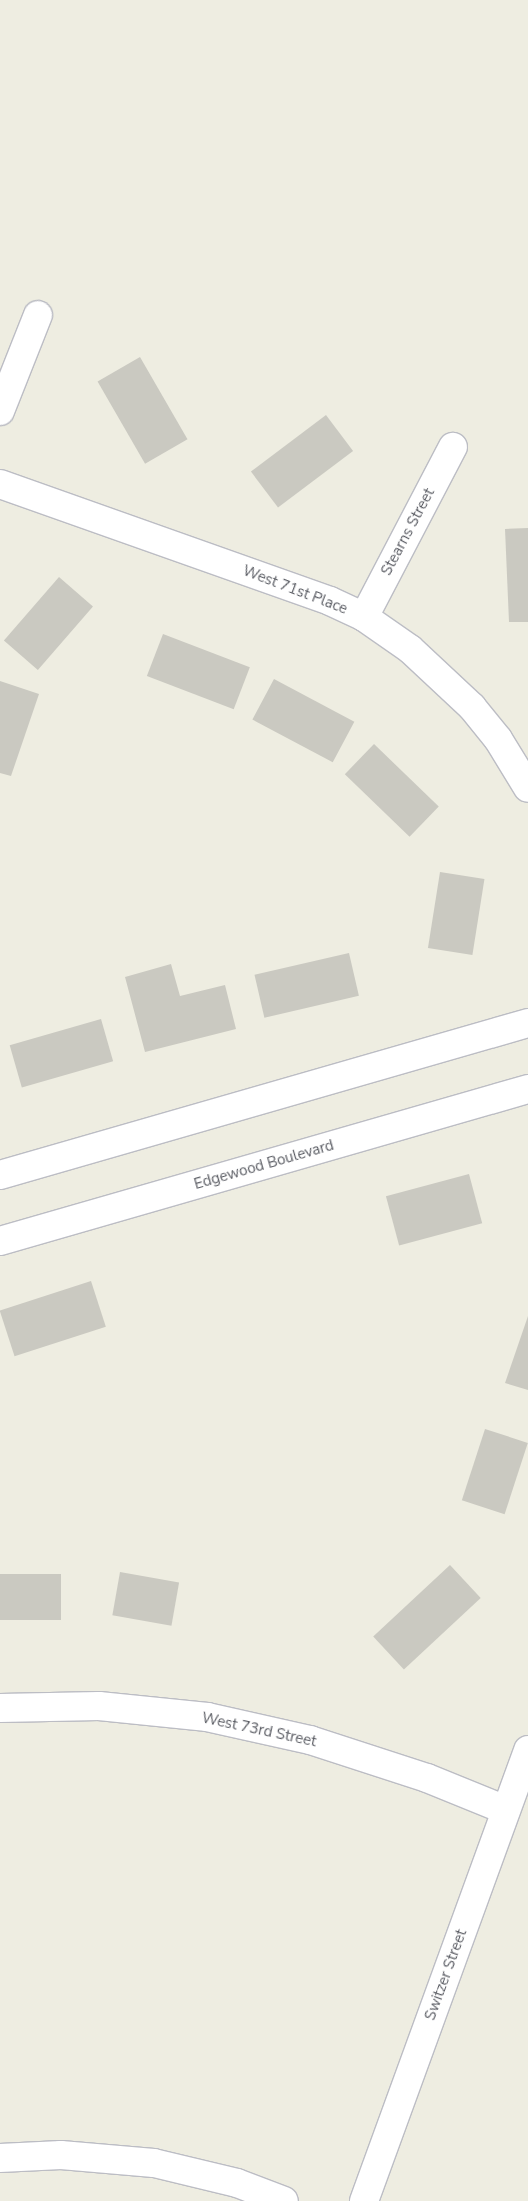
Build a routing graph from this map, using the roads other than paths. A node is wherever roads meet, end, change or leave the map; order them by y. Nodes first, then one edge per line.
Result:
1 (38, 315) dead end
2 (0, 411) edge
3 (453, 448) dead end
4 (0, 484) edge
5 (364, 617) junction
6 (528, 788) edge
7 (528, 1023) edge
8 (528, 1089) edge
9 (0, 1175) edge
10 (0, 1241) edge
11 (0, 1708) edge
12 (528, 1750) edge
13 (506, 1810) junction
14 (0, 2158) edge
15 (284, 2201) edge
16 (364, 2201) edge

1 - 2 street
3 - 5 street, Stearns Street
4 - 5 street, West 71st Place
5 - 6 street, West 71st Place
7 - 9 street
8 - 10 street, Edgewood Boulevard
11 - 13 street, West 73rd Street
12 - 13 street, Switzer Street
13 - 16 street, Switzer Street
14 - 15 street

